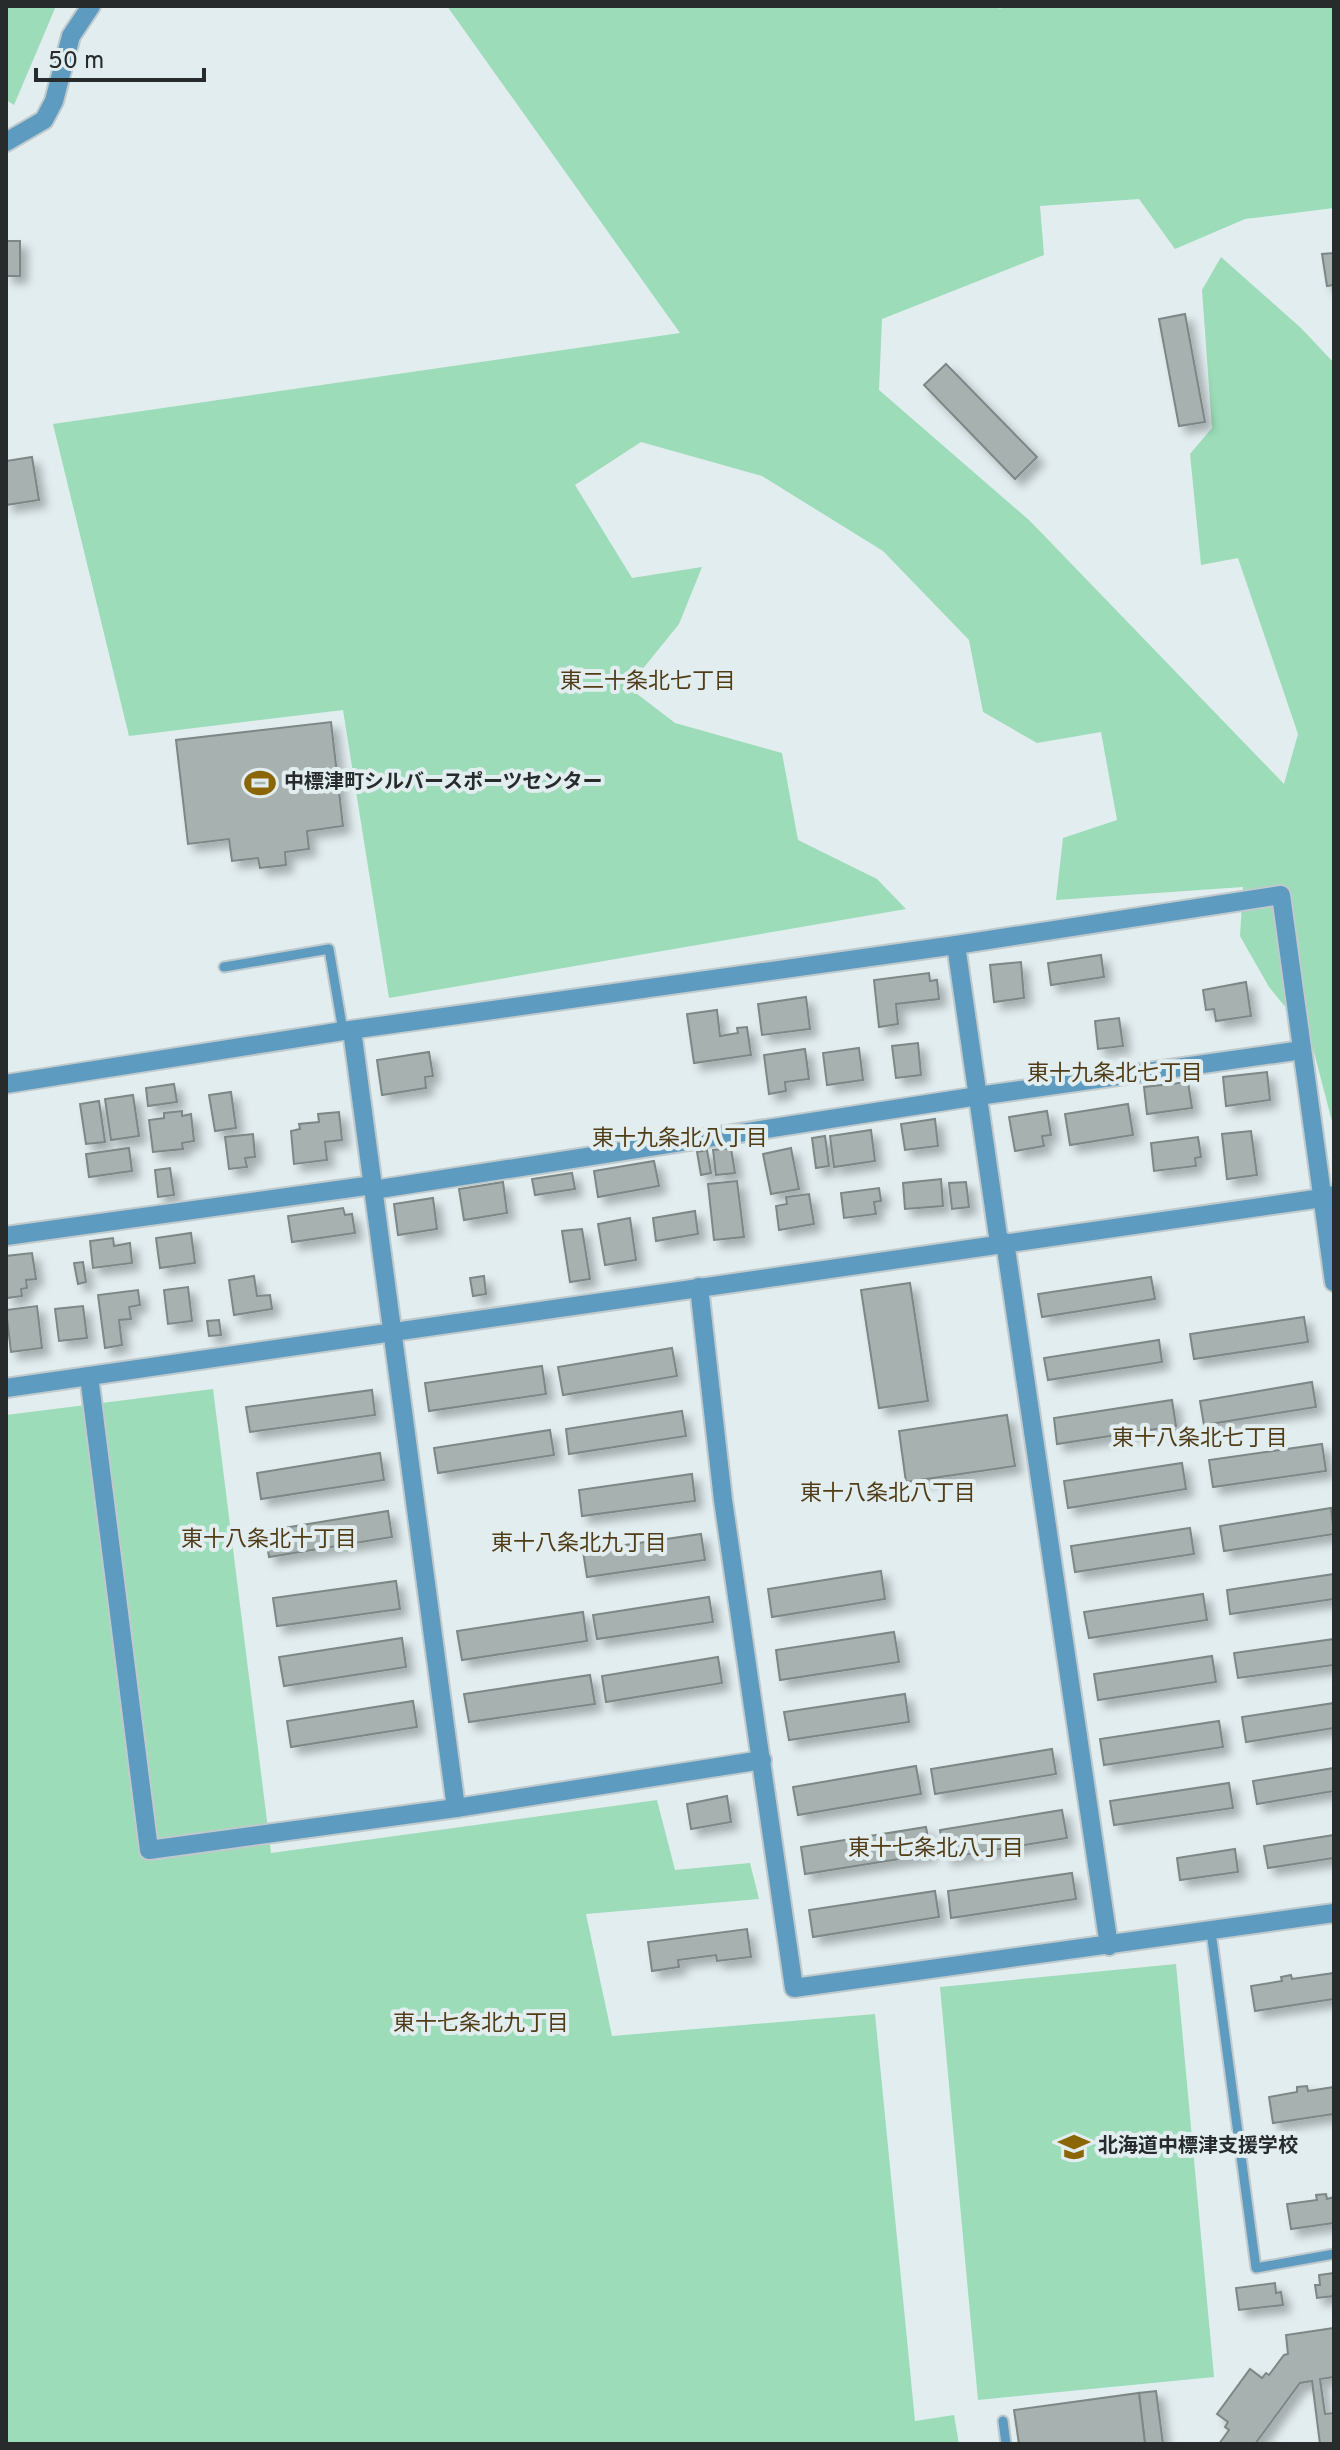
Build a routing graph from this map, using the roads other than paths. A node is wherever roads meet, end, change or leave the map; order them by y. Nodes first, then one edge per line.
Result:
1 (91, 6) edge
2 (6, 142) edge
3 (956, 945) junction
4 (224, 967) dead end
5 (347, 1031) junction
6 (1302, 1050) junction
7 (6, 1084) edge
8 (978, 1096) junction
9 (373, 1187) junction
10 (1328, 1197) edge
11 (6, 1236) edge
12 (1002, 1243) junction
13 (1334, 1282) edge
14 (699, 1287) junction
15 (393, 1333) junction
16 (89, 1376) junction
17 (6, 1388) edge
18 (762, 1760) junction
19 (456, 1808) junction
20 (1334, 1913) edge
21 (1212, 1939) dead end
22 (1109, 1946) junction
23 (1334, 2254) edge
24 (1003, 2421) dead end
25 (1006, 2444) edge

1 - 2 street
3 - 5 street
3 - 6 street
3 - 8 street
4 - 5 lane
5 - 7 street
5 - 9 street
6 - 8 street
6 - 10 street
8 - 9 street
8 - 12 street
9 - 11 street
9 - 15 street
10 - 12 street
10 - 13 street
12 - 14 street
12 - 22 street
14 - 15 street
14 - 18 street
15 - 16 street
15 - 19 street
16 - 17 street
16 - 19 street
18 - 19 street
18 - 22 street
20 - 22 street
21 - 23 lane
24 - 25 lane

